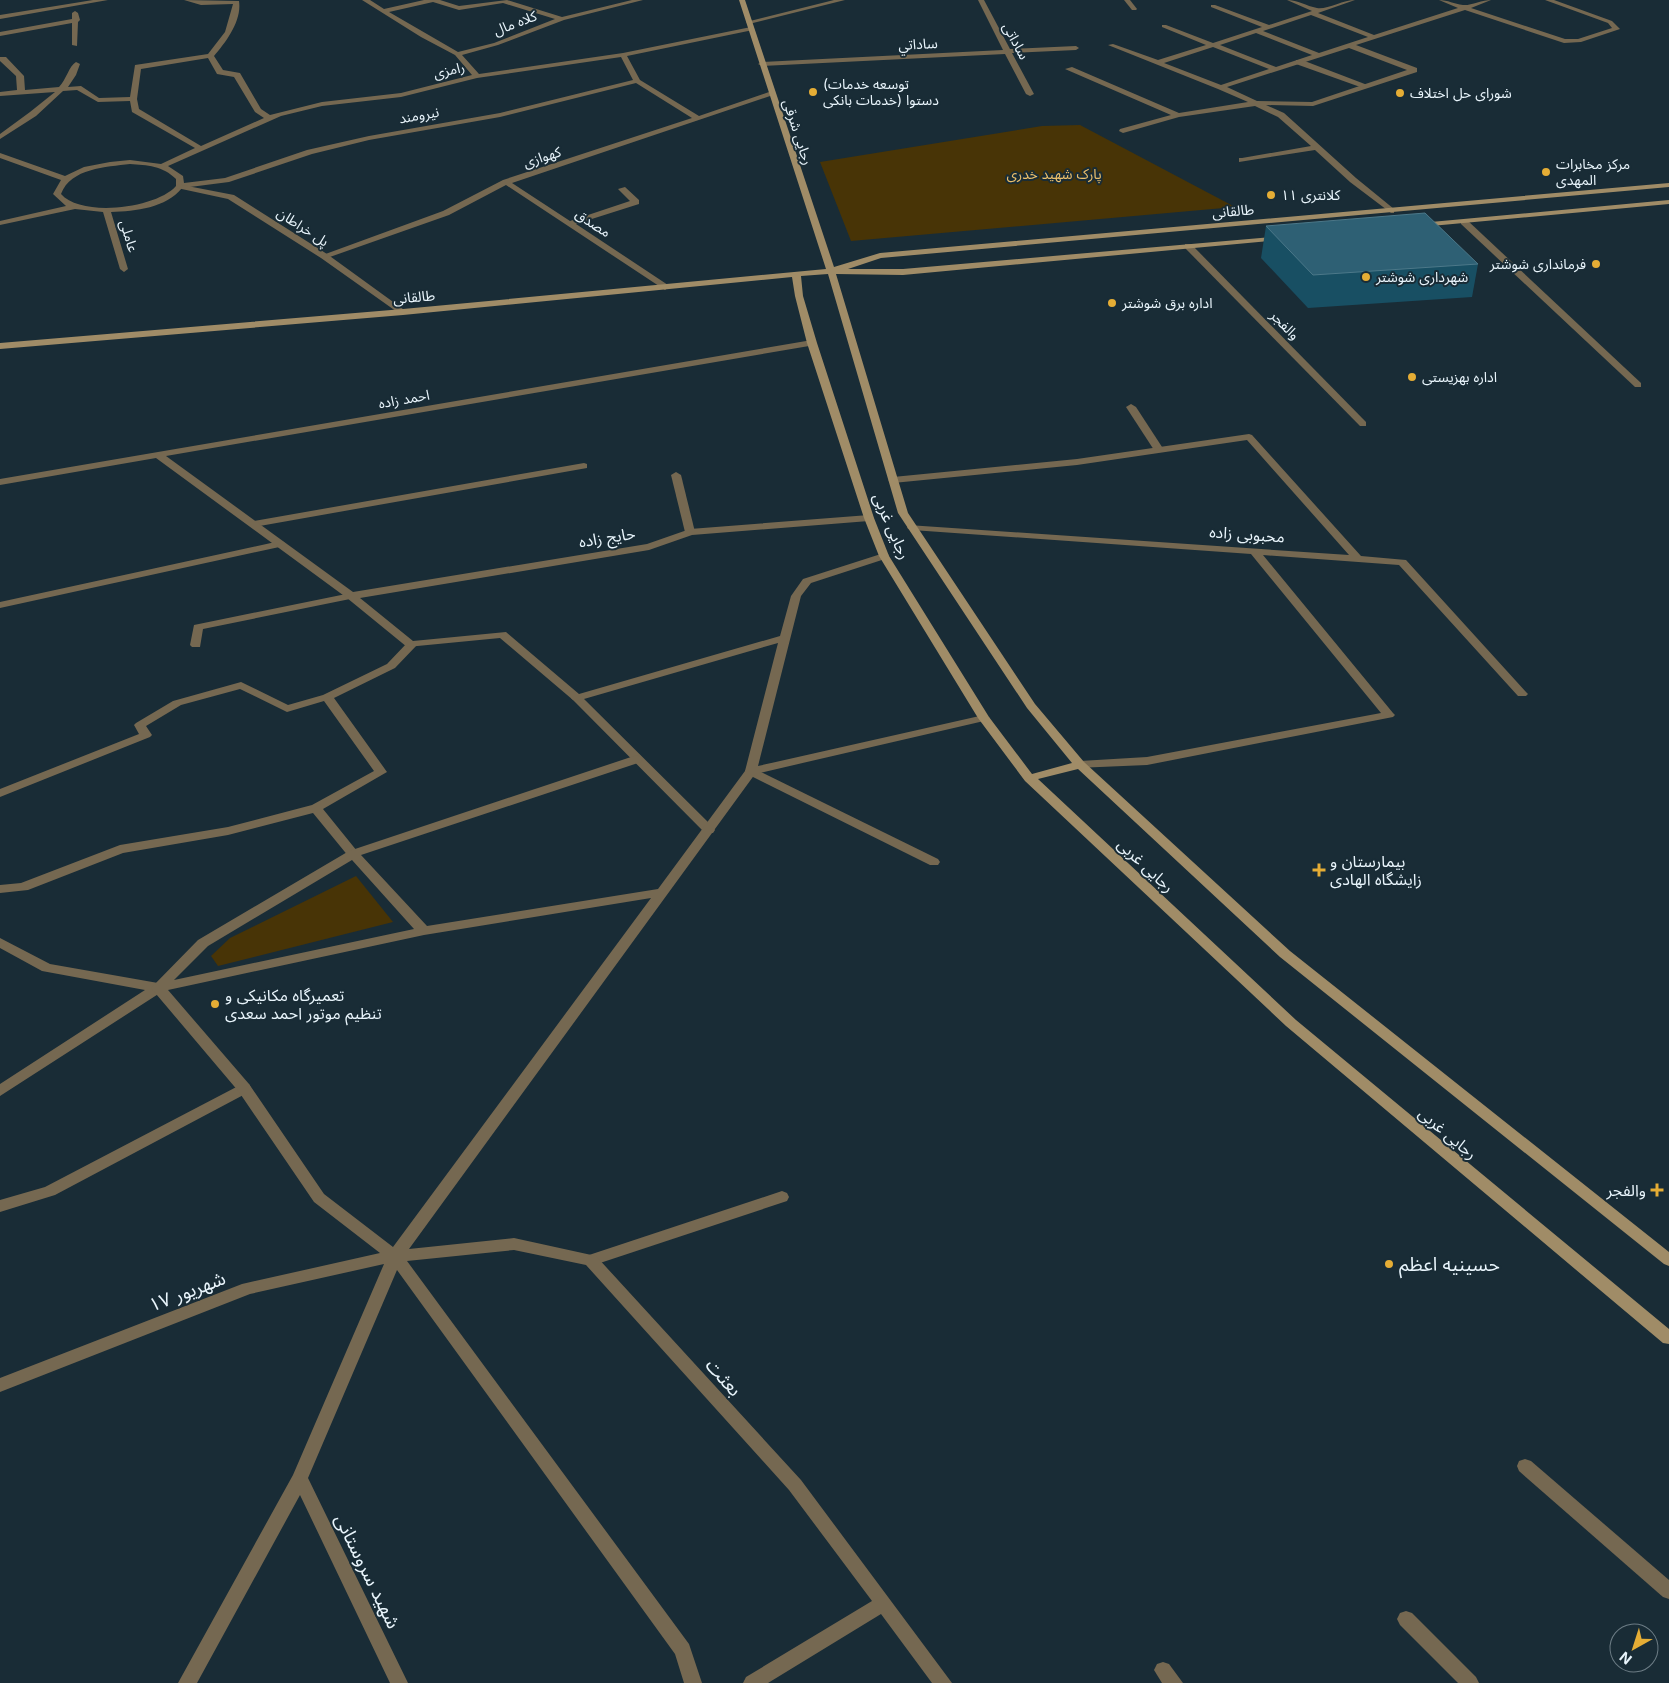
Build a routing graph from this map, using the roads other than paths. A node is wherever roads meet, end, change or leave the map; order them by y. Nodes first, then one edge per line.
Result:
1 (65, 0) edge
2 (105, 0) edge
3 (187, 0) edge
4 (365, 0) edge
5 (640, 0) edge
6 (742, 0) edge
7 (842, 0) edge
8 (981, 0) edge
9 (1126, 0) edge
10 (1290, 0) edge
11 (1352, 0) edge
12 (1442, 0) edge
13 (1488, 0) edge
14 (1548, 0) edge
15 (241, 1) edge
16 (74, 6) junction
17 (1213, 6) dead end
18 (1463, 7) junction
19 (1134, 9) dead end
20 (384, 11) junction
21 (1319, 11) junction
22 (1311, 13) junction
23 (0, 17) edge
24 (562, 19) junction
25 (76, 20) junction
26 (750, 25) junction
27 (1164, 26) dead end
28 (1269, 27) junction
29 (1256, 31) junction
30 (0, 34) edge
31 (1374, 37) junction
32 (75, 45) dead end
33 (1111, 45) dead end
34 (1213, 45) junction
35 (1348, 45) junction
36 (1076, 48) dead end
37 (1006, 51) junction
38 (456, 54) junction
39 (1319, 55) junction
40 (210, 56) junction
41 (623, 56) junction
42 (3, 59) dead end
43 (1299, 62) junction
44 (1157, 63) junction
45 (76, 64) dead end
46 (762, 64) junction
47 (1276, 69) junction
48 (1069, 70) dead end
49 (478, 76) junction
50 (637, 82) junction
51 (1366, 86) junction
52 (1221, 87) junction
53 (61, 90) junction
54 (20, 92) junction
55 (0, 94) edge
56 (772, 94) junction
57 (1030, 94) dead end
58 (133, 99) junction
59 (1257, 103) junction
60 (1178, 115) junction
61 (269, 118) junction
62 (698, 118) junction
63 (1123, 131) dead end
64 (0, 137) edge
65 (200, 148) junction
66 (1316, 148) junction
67 (0, 155) edge
68 (1242, 160) dead end
69 (162, 166) junction
70 (65, 179) junction
71 (506, 182) junction
72 (1669, 185) edge
73 (180, 186) junction
74 (622, 189) dead end
75 (1669, 202) edge
76 (73, 206) junction
77 (107, 211) junction
78 (1391, 211) junction
79 (1464, 222) junction
80 (0, 223) edge
81 (568, 224) junction
82 (1415, 226) edge
83 (1286, 237) edge
84 (1188, 246) junction
85 (324, 256) junction
86 (124, 269) dead end
87 (831, 271) junction
88 (796, 274) junction
89 (665, 287) junction
90 (403, 312) junction
91 (812, 343) junction
92 (0, 346) edge
93 (1638, 385) dead end
94 (1131, 407) dead end
95 (1363, 424) dead end
96 (1159, 450) junction
97 (158, 455) junction
98 (584, 466) dead end
99 (676, 474) dead end
100 (893, 480) junction
101 (0, 482) edge
102 (868, 518) junction
103 (254, 524) junction
104 (912, 527) junction
105 (690, 532) junction
106 (280, 544) junction
107 (1254, 551) junction
108 (884, 556) junction
109 (1358, 559) junction
110 (351, 596) junction
111 (0, 605) edge
112 (785, 638) junction
113 (196, 645) dead end
114 (411, 645) junction
115 (1522, 694) dead end
116 (327, 697) junction
117 (577, 698) junction
118 (984, 718) junction
119 (637, 759) junction
120 (1080, 765) junction
121 (751, 771) junction
122 (1029, 778) junction
123 (0, 793) edge
124 (316, 808) junction
125 (709, 830) junction
126 (353, 854) junction
127 (934, 862) dead end
128 (0, 890) edge
129 (663, 892) junction
130 (424, 931) junction
131 (0, 942) edge
132 (158, 988) junction
133 (244, 1088) junction
134 (0, 1091) edge
135 (782, 1197) dead end
136 (0, 1206) edge
137 (394, 1256) junction
138 (591, 1260) junction
139 (1669, 1260) edge
140 (1669, 1338) edge
141 (0, 1385) edge
142 (1525, 1466) dead end
143 (300, 1478) junction
144 (1669, 1591) edge
145 (883, 1604) junction
146 (1406, 1619) dead end
147 (187, 1683) edge
148 (399, 1683) edge
149 (693, 1683) edge
150 (752, 1683) edge
151 (943, 1683) edge
152 (1470, 1683) edge

1 - 16 street
2 - 16 street
3 - 15 street
4 - 20 street
5 - 24 street, کلاه مال
6 - 26 street, رجایی شرقی
7 - 26 street, رامزی
8 - 37 street, ساداتی
9 - 19 street
10 - 21 street
11 - 21 street
12 - 18 street
13 - 18 street
14 - 18 street
15 - 40 street
16 - 23 street
16 - 25 street
17 - 28 street
18 - 31 street
20 - 24 street
20 - 38 street
21 - 22 street
22 - 28 street
22 - 31 street
24 - 38 street, کلاه مال
25 - 30 street
25 - 32 street
26 - 41 street, رامزی
26 - 46 street, رجایی شرقی
27 - 34 street
28 - 29 street
29 - 34 street
29 - 39 street
31 - 35 street
33 - 44 street
34 - 44 street
34 - 47 street
35 - 39 street
35 - 51 street
36 - 37 street, ساداتي
37 - 46 street, ساداتي
37 - 57 street, ساداتی
38 - 49 street
39 - 43 street
40 - 58 street
40 - 61 street
41 - 49 street, رامزی
41 - 50 street
42 - 54 street
43 - 47 street
43 - 51 street
44 - 52 street
45 - 53 street
46 - 56 street, رجایی شرقی
47 - 52 street
48 - 60 street
49 - 61 street, رامزی
50 - 62 street
50 - 73 street, نیرومند
51 - 59 street
52 - 59 street
53 - 54 street
53 - 58 street
53 - 64 street
54 - 55 street
56 - 62 street, کهوازی
56 - 87 street, رجایی شرقی
58 - 65 street
59 - 60 street
59 - 66 street
60 - 63 street
61 - 65 street, رامزی
62 - 71 street, کهوازی
65 - 69 street, رامزی
66 - 68 street
66 - 78 street
67 - 70 street
69 - 70 street
69 - 73 street
70 - 76 street
71 - 81 street, مصدق
71 - 85 street, کهوازی
72 - 78 street, طالقانی
73 - 77 street
73 - 85 street, پل خراطان
74 - 81 street
75 - 79 street
76 - 77 street
76 - 80 street
77 - 86 street, عاملی
78 - 87 street, طالقانی
79 - 82 street
79 - 93 street
81 - 89 street, مصدق
83 - 84 street, طالقانی
84 - 87 street, طالقانی
84 - 95 street, والفجر
85 - 90 street, پل خراطان
87 - 88 street, طالقانی
87 - 100 street, رجایی غربی
88 - 89 street, طالقانی
88 - 91 street, رجایی غربی
89 - 90 street, طالقانی
90 - 92 street, طالقانی
91 - 97 street, احمد زاده
91 - 102 street, رجایی غربی
94 - 96 street
96 - 100 street
96 - 109 street
97 - 101 street, احمد زاده
97 - 103 street
98 - 103 street
99 - 105 street
100 - 104 street, رجایی غربی
102 - 105 street, حایج زاده
102 - 108 street, رجایی غربی
103 - 106 street
104 - 107 street, محبوبی زاده
104 - 120 street, رجایی غربی
105 - 110 street, حایج زاده
106 - 110 street
106 - 111 street
107 - 109 street, محبوبی زاده
107 - 120 street
108 - 112 street
108 - 118 street, رجایی غربی
109 - 115 street, محبوبی زاده
110 - 113 street, حایج زاده
110 - 114 street
112 - 117 street
112 - 121 street
114 - 116 street
114 - 117 street
116 - 123 street
116 - 124 street
117 - 119 street
118 - 121 street
118 - 122 street, رجایی غربی
119 - 125 street
119 - 126 street
120 - 122 street
120 - 139 street, رجایی غربی
121 - 125 street
121 - 127 street
122 - 140 street, رجایی غربی
124 - 126 street
124 - 128 street
125 - 129 street
126 - 130 street
126 - 132 street
129 - 130 street
129 - 137 street
130 - 132 street
131 - 132 street
132 - 133 street
132 - 134 street
133 - 136 street
133 - 137 street
135 - 138 street
137 - 138 street
137 - 141 street, ۱۷ شهریور
137 - 143 street
137 - 149 street
138 - 145 street, بعثت
142 - 144 street
143 - 147 street
143 - 148 street, شهید سروستانی
145 - 150 street
145 - 151 street, بعثت
146 - 152 street

